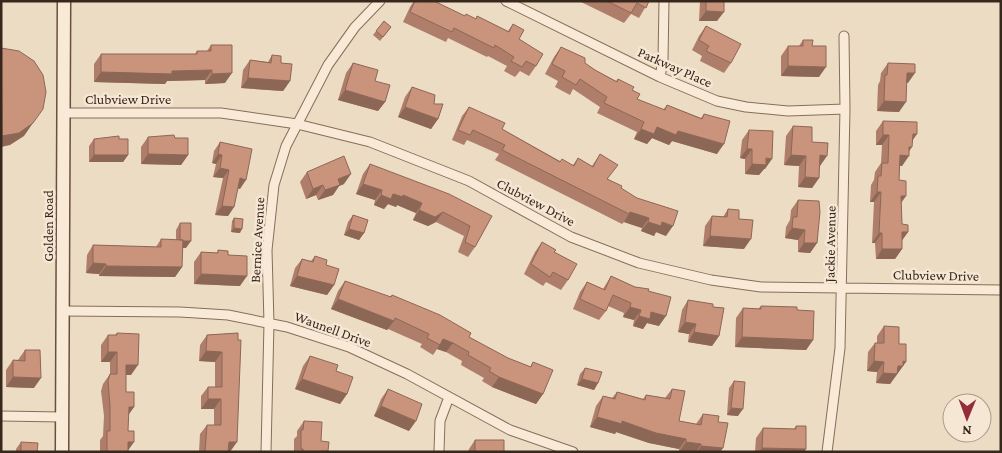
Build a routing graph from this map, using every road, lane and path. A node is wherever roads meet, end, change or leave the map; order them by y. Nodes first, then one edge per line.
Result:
1 (64, 1) edge
2 (380, 1) edge
3 (506, 1) edge
4 (664, 1) edge
5 (844, 36) dead end
6 (660, 77) junction
7 (845, 109) junction
8 (64, 113) junction
9 (297, 124) junction
10 (843, 287) junction
11 (1001, 290) edge
12 (63, 311) junction
13 (268, 323) junction
14 (449, 397) junction
15 (1, 416) edge
16 (62, 417) junction
17 (62, 452) edge
18 (266, 452) edge
19 (439, 452) edge
20 (573, 452) edge
21 (827, 452) edge

1 - 8 street, Golden Road
2 - 9 street, Bernice Avenue
3 - 6 street, Parkway Place
4 - 6 street
5 - 7 street, Jackie Avenue
6 - 7 street, Parkway Place
7 - 10 street, Jackie Avenue
8 - 9 street, Clubview Drive
8 - 12 street, Golden Road
9 - 10 street, Clubview Drive
9 - 13 street, Bernice Avenue
10 - 11 street, Clubview Drive
10 - 21 street, Jackie Avenue
12 - 13 street, Waunell Drive
12 - 16 street, Golden Road
13 - 14 street, Waunell Drive
13 - 18 street, Bernice Avenue
14 - 19 street
14 - 20 street, Waunell Drive
15 - 16 street
16 - 17 street, Golden Road

